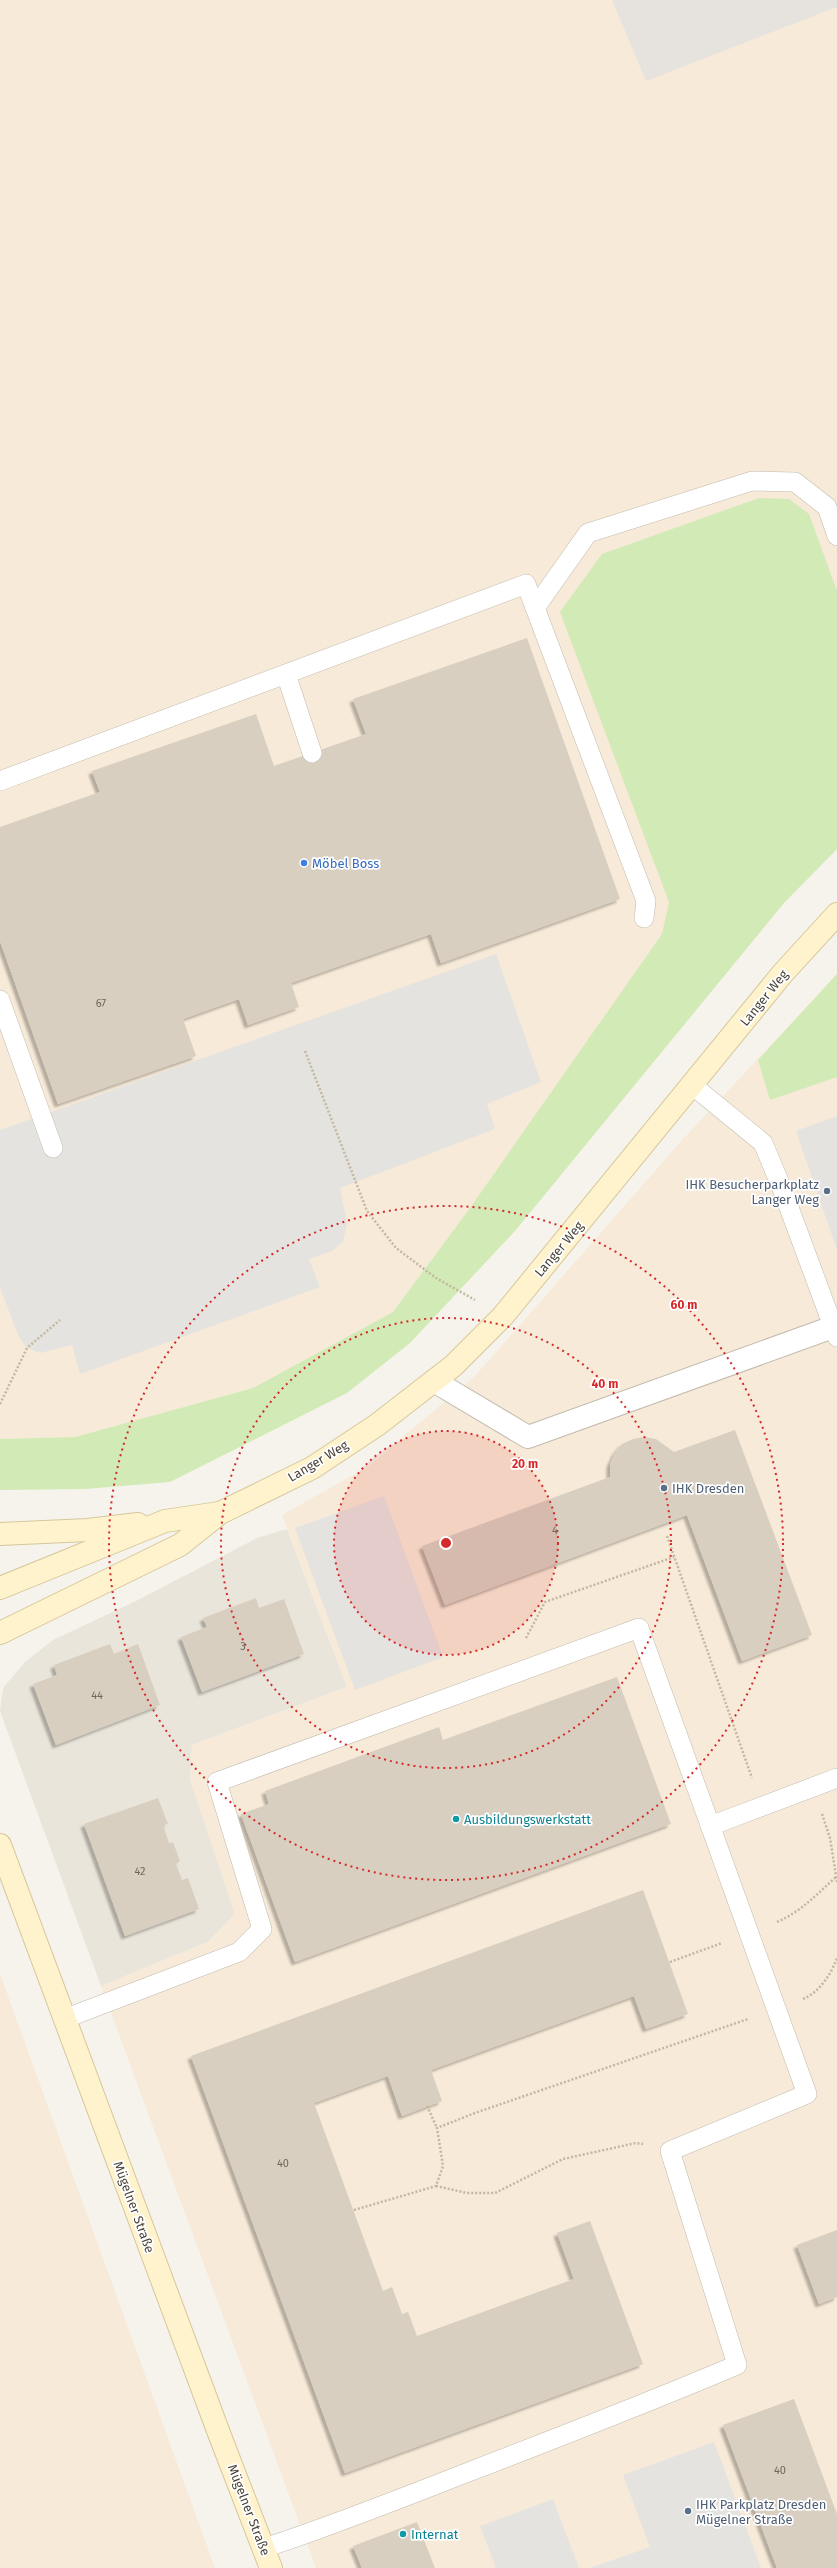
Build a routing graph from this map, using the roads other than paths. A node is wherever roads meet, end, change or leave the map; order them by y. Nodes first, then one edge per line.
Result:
1 (837, 536) edge
2 (535, 608) junction
3 (286, 674) junction
4 (312, 753) dead end
5 (0, 781) edge
6 (837, 914) edge
7 (644, 918) dead end
8 (0, 1000) edge
9 (692, 1085) junction
10 (53, 1148) dead end
11 (835, 1332) edge
12 (434, 1381) junction
13 (220, 1513) junction
14 (165, 1521) junction
15 (0, 1534) edge
16 (0, 1588) edge
17 (0, 1633) edge
18 (837, 1778) edge
19 (710, 1826) junction
20 (2, 1859) edge
21 (64, 2019) junction
22 (264, 2548) junction
23 (272, 2568) edge

1 - 2 lane
2 - 3 lane
2 - 7 lane
3 - 4 lane
3 - 5 lane
6 - 9 main road, Langer Weg
8 - 10 lane
9 - 11 lane
9 - 12 main road, Langer Weg
11 - 12 street
12 - 13 main road, Langer Weg
13 - 14 main road, Langer Weg
13 - 17 main road, Langer Weg
14 - 15 main road
14 - 16 main road, Langer Weg
18 - 19 lane
19 - 21 lane
19 - 22 lane
20 - 21 main road, Mügelner Straße
21 - 22 main road, Mügelner Straße
22 - 23 main road, Mügelner Straße

